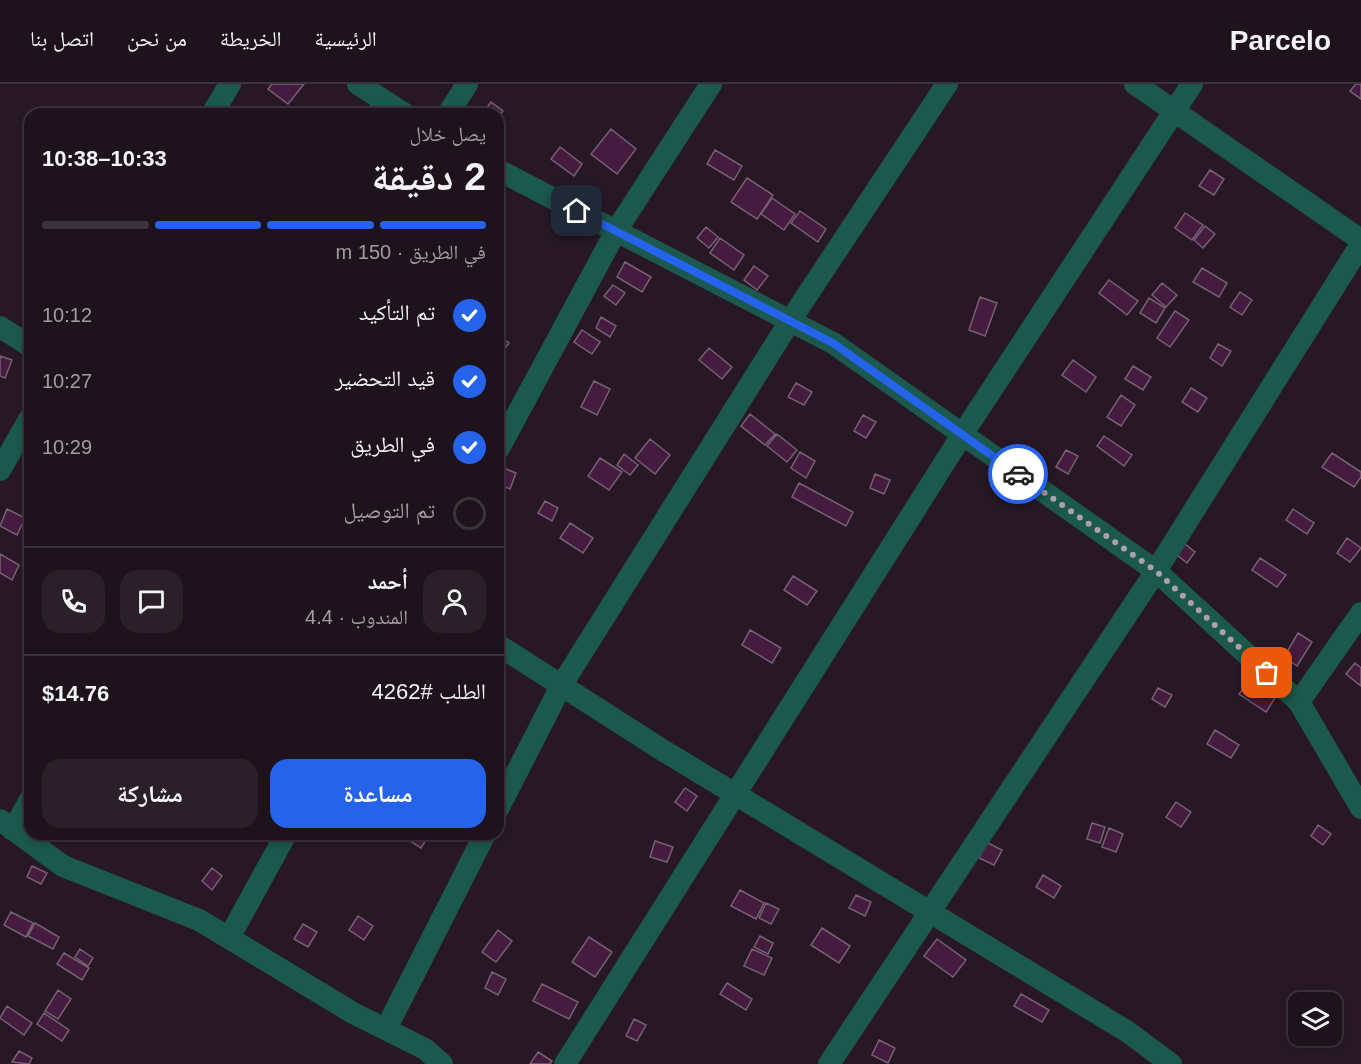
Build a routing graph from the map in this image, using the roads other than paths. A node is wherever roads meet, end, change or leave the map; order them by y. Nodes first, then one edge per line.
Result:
1 (230, 84) edge
2 (358, 84) edge
3 (467, 84) edge
4 (711, 84) edge
5 (947, 84) edge
6 (1135, 84) edge
7 (1192, 84) edge
8 (216, 108) edge
9 (396, 108) edge
10 (452, 108) edge
11 (1174, 111) junction
12 (504, 173) edge
13 (616, 231) junction
14 (1361, 242) edge
15 (790, 321) junction
16 (0, 327) edge
17 (24, 342) edge
18 (24, 428) edge
19 (962, 435) junction
20 (504, 439) edge
21 (0, 470) edge
22 (1156, 571) junction
23 (1361, 613) edge
24 (504, 649) edge
25 (561, 686) junction
26 (1299, 702) junction
27 (736, 795) junction
28 (504, 797) edge
29 (24, 807) edge
30 (1361, 808) edge
31 (7, 825) edge
32 (24, 837) edge
33 (27, 840) edge
34 (283, 840) edge
35 (482, 840) edge
36 (928, 912) junction
37 (228, 938) junction
38 (386, 1029) junction
39 (442, 1064) edge
40 (566, 1064) edge
41 (829, 1064) edge
42 (1171, 1064) edge

1 - 8 street
2 - 9 street
3 - 10 street
4 - 13 street
5 - 15 street
6 - 11 street
7 - 11 street
11 - 14 street
11 - 19 street
12 - 13 street
13 - 15 street
13 - 20 street
14 - 22 street
15 - 19 street
15 - 25 street
16 - 17 street
18 - 21 street
19 - 22 street
19 - 27 street
22 - 26 street
22 - 36 street
23 - 26 street
24 - 25 street
25 - 27 street
25 - 28 street
26 - 30 street
27 - 36 street
27 - 40 street
29 - 31 street
31 - 32 street
33 - 37 street
34 - 37 street
35 - 38 street
36 - 41 street
36 - 42 street
37 - 38 street
38 - 39 street

